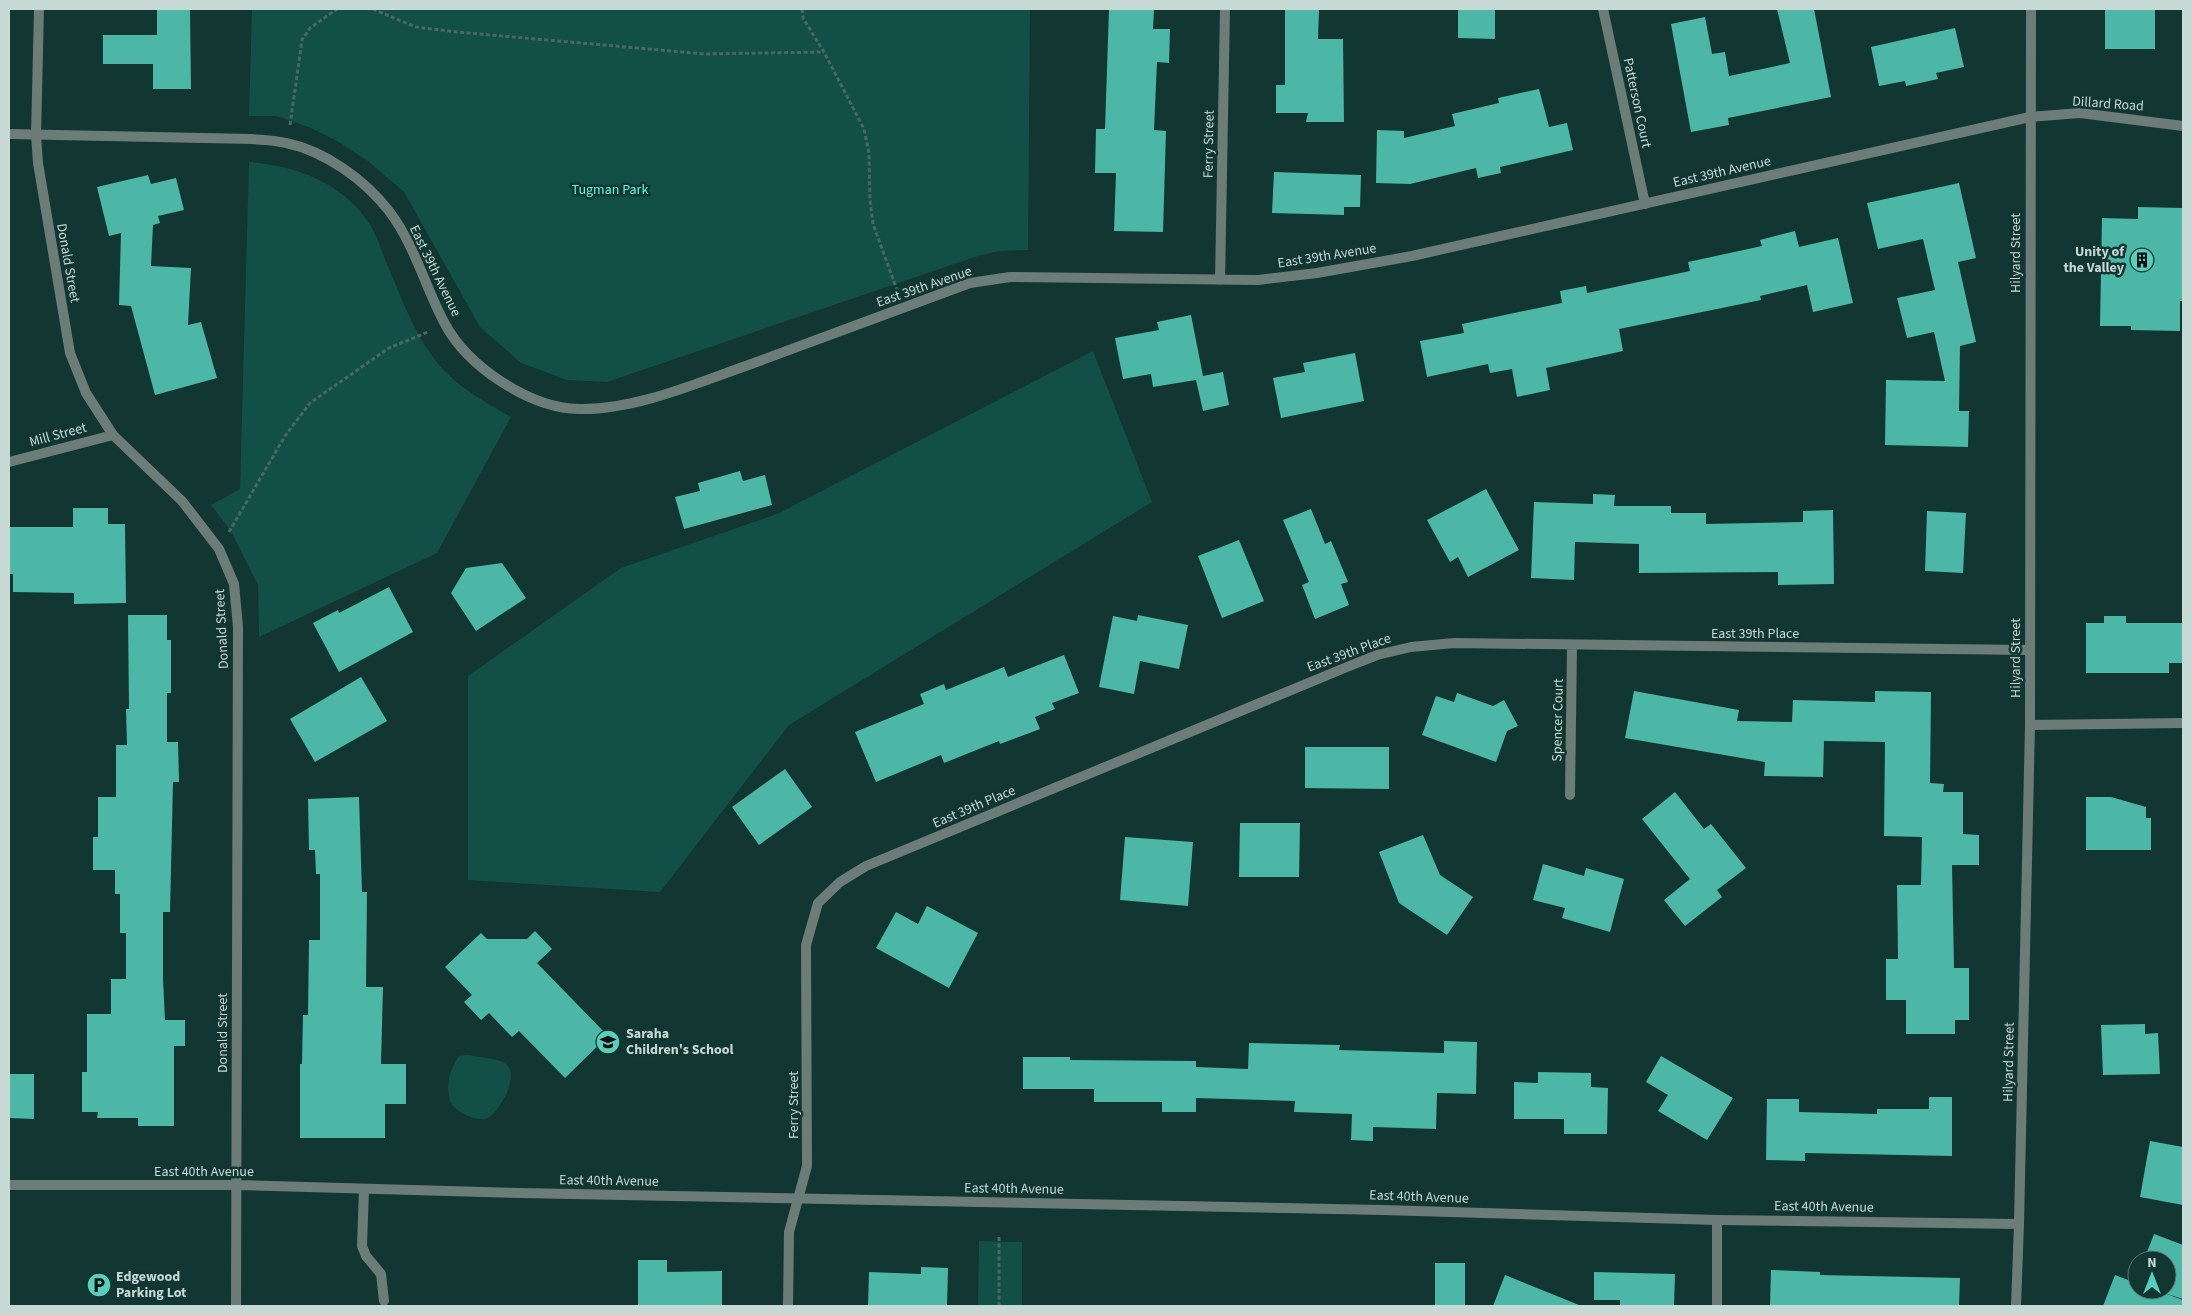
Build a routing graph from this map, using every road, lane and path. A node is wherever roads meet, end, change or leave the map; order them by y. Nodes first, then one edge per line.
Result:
1 (39, 9) edge
2 (337, 9) edge
3 (373, 9) edge
4 (802, 9) edge
5 (1225, 9) edge
6 (1603, 9) edge
7 (2031, 9) edge
8 (824, 52) junction
9 (2030, 117) junction
10 (2183, 126) edge
11 (9, 134) edge
12 (36, 135) junction
13 (287, 143) junction
14 (1644, 204) junction
15 (1220, 280) junction
16 (904, 308) junction
17 (445, 325) junction
18 (113, 435) junction
19 (9, 462) edge
20 (219, 549) junction
21 (1572, 646) junction
22 (2029, 650) junction
23 (2183, 723) edge
24 (2030, 725) junction
25 (1570, 795) dead end
26 (818, 903) joint
27 (9, 1185) edge
28 (236, 1185) junction
29 (364, 1189) junction
30 (799, 1198) junction
31 (1717, 1220) junction
32 (2019, 1224) junction
33 (999, 1236) dead end
34 (384, 1301) dead end
35 (236, 1306) edge
36 (788, 1306) edge
37 (999, 1306) edge
38 (1717, 1306) edge
39 (2016, 1306) edge

1 - 12 street, Donald Street
2 - 13 path
3 - 8 path
4 - 8 path
5 - 15 street, Ferry Street
6 - 14 street, Patterson Court
7 - 9 street, Hilyard Street
8 - 16 path
9 - 10 street, Dillard Road
9 - 14 street, East 39th Avenue
9 - 22 street, Hilyard Street
11 - 12 street, East 39th Avenue
12 - 13 street, East 39th Avenue
12 - 18 street, Donald Street
13 - 17 street, East 39th Avenue
14 - 15 street, East 39th Avenue
15 - 16 street, East 39th Avenue
16 - 17 street, East 39th Avenue
17 - 20 path
18 - 19 street, Mill Street
18 - 20 street, Donald Street
20 - 28 street, Donald Street
21 - 22 street, East 39th Place
21 - 25 street, Spencer Court
21 - 26 street, East 39th Place
22 - 24 street, Hilyard Street
23 - 24 street
24 - 32 street, Hilyard Street
26 - 30 street, Ferry Street
27 - 28 street, East 40th Avenue
28 - 29 street, East 40th Avenue
28 - 35 street, Donald Street
29 - 30 street, East 40th Avenue
29 - 34 street
30 - 31 street, East 40th Avenue
30 - 36 street, Ferry Street
31 - 32 street, East 40th Avenue
31 - 38 street
32 - 39 street, Hilyard Street
33 - 37 path

